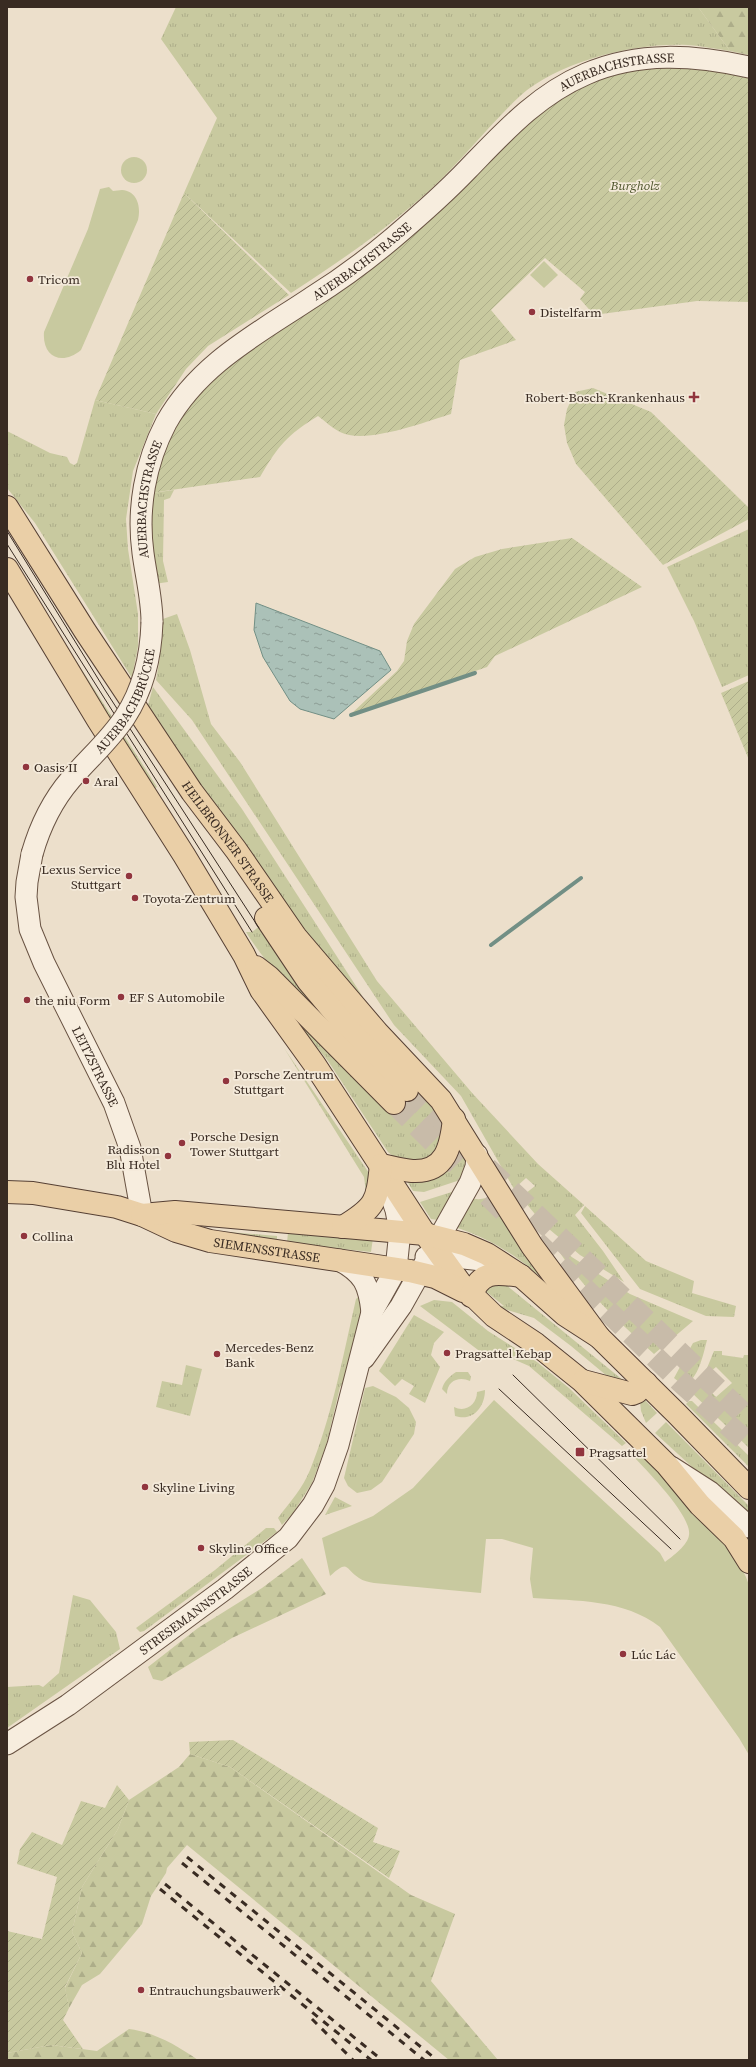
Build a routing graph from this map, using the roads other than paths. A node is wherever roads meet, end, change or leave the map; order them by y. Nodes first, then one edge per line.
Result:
1 (749, 67) edge
2 (7, 507) edge
3 (7, 569) edge
4 (152, 622) joint
5 (192, 792) junction
6 (32, 854) joint
7 (244, 955) junction
8 (454, 1119) junction
9 (477, 1155) junction
10 (381, 1165) junction
11 (7, 1192) edge
12 (142, 1215) junction
13 (280, 1222) junction
14 (343, 1227) junction
15 (400, 1231) junction
16 (277, 1252) junction
17 (429, 1252) junction
18 (339, 1260) junction
19 (396, 1269) junction
20 (521, 1276) junction
21 (471, 1296) junction
22 (372, 1312) junction
23 (599, 1337) junction
24 (357, 1369) junction
25 (582, 1381) junction
26 (646, 1383) junction
27 (667, 1464) junction
28 (748, 1486) edge
29 (749, 1527) edge
30 (749, 1562) edge
31 (7, 1744) edge

1 - 4 main road, AUERBACHSTRASSE
2 - 5 main road, HEILBRONNER STRASSE
3 - 7 main road
4 - 6 main road, AUERBACHBRÜCKE, bridge
5 - 7 main road
5 - 8 main road, HEILBRONNER STRASSE
6 - 12 main road, LEITZSTRASSE
7 - 10 main road
8 - 9 main road, HEILBRONNER STRASSE
8 - 10 main road
9 - 17 main road
9 - 23 main road
10 - 14 main road
10 - 15 main road
10 - 17 main road
11 - 12 main road, SIEMENSSTRASSE
12 - 13 main road, SIEMENSSTRASSE
12 - 16 main road, SIEMENSSTRASSE
13 - 14 main road, SIEMENSSTRASSE
13 - 16 main road
14 - 15 main road
15 - 17 main road
15 - 19 main road
16 - 18 main road, SIEMENSSTRASSE
17 - 19 main road
17 - 20 main road
17 - 21 main road
17 - 24 main road, STRESEMANNSTRASSE
18 - 19 main road, SIEMENSSTRASSE
18 - 22 main road
19 - 22 main road, STRESEMANNSTRASSE
20 - 21 main road
20 - 23 main road
21 - 25 main road
22 - 24 main road, STRESEMANNSTRASSE
23 - 26 main road
24 - 31 main road, STRESEMANNSTRASSE
25 - 26 main road
25 - 27 main road
26 - 28 main road
27 - 29 main road
27 - 30 main road

